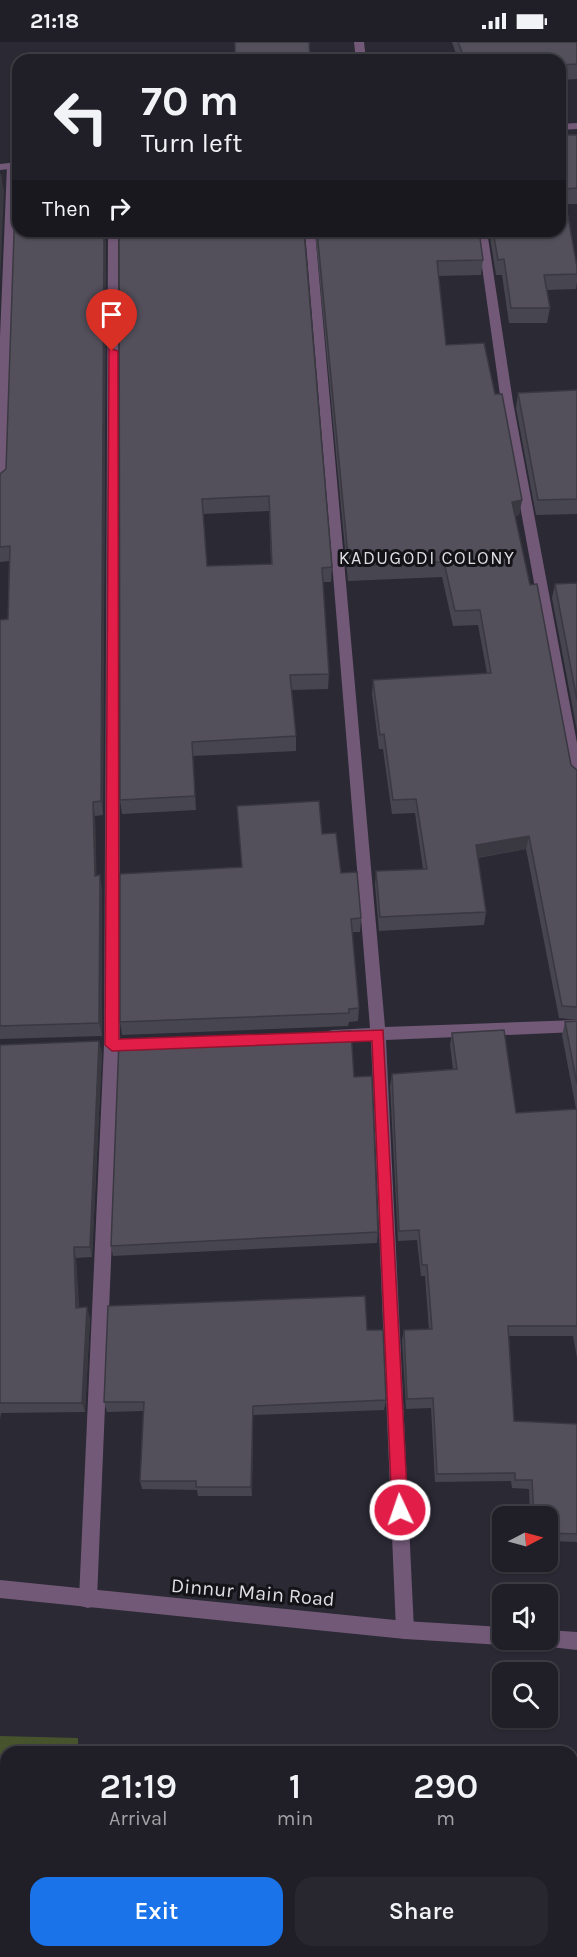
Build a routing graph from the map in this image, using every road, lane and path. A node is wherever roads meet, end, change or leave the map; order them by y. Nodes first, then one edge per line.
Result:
1 (10, 166) edge
2 (112, 237) edge
3 (311, 237) edge
4 (483, 237) edge
5 (0, 484) edge
6 (577, 779) edge
7 (577, 1026) edge
8 (378, 1034) junction
9 (321, 1037) edge
10 (0, 1589) edge
11 (88, 1599) junction
12 (405, 1630) junction
13 (492, 1635) edge
14 (558, 1640) edge
15 (577, 1641) edge

1 - 5 street
2 - 11 street
3 - 8 street
4 - 6 street
7 - 8 street
8 - 9 street
8 - 12 street
10 - 11 street, Dinnur Main Road
11 - 12 street, Dinnur Main Road
12 - 13 street, Dinnur Main Road
14 - 15 street

